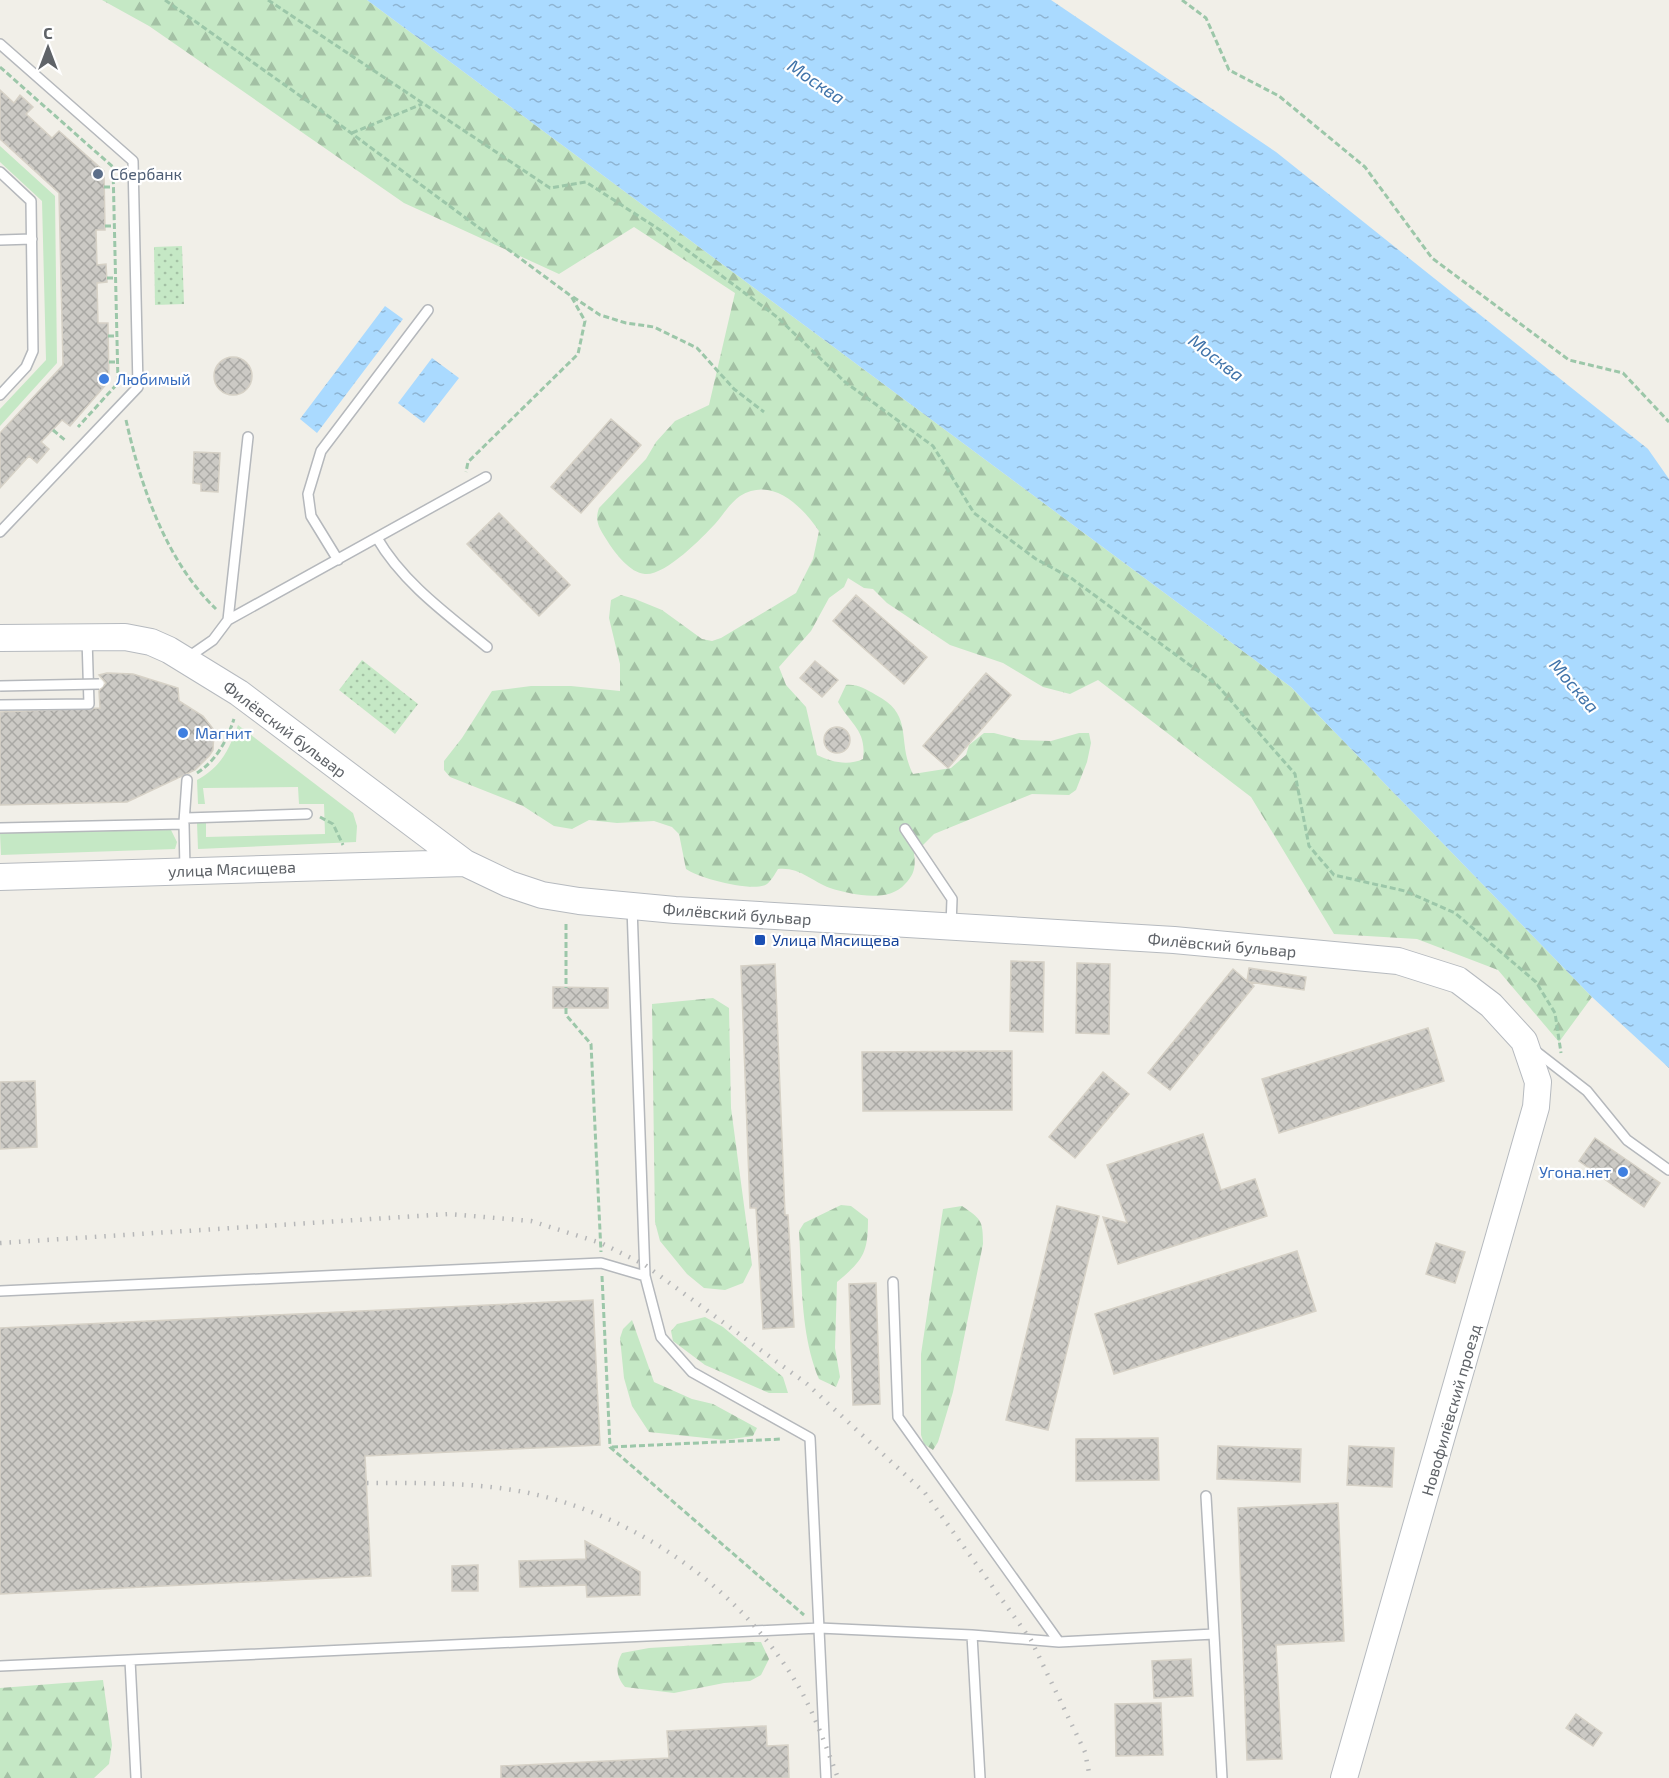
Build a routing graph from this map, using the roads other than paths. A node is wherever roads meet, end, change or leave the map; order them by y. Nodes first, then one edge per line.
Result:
1 (0, 44) edge
2 (0, 172) edge
3 (32, 239) junction
4 (0, 240) edge
5 (428, 310) dead end
6 (0, 394) edge
7 (248, 437) dead end
8 (486, 477) dead end
9 (0, 532) edge
10 (377, 538) junction
11 (338, 560) junction
12 (228, 620) junction
13 (87, 636) junction
14 (0, 638) edge
15 (487, 647) dead end
16 (185, 659) junction
17 (99, 684) dead end
18 (0, 686) edge
19 (0, 705) edge
20 (187, 780) road end
21 (307, 814) road end
22 (185, 821) junction
23 (0, 828) edge
24 (905, 829) dead end
25 (465, 863) junction
26 (184, 871) junction
27 (0, 877) edge
28 (632, 906) junction
29 (951, 928) junction
30 (1524, 1041) junction
31 (1669, 1170) edge
32 (645, 1276) junction
33 (894, 1282) dead end
34 (0, 1291) edge
35 (1206, 1496) dead end
36 (819, 1628) junction
37 (1214, 1634) junction
38 (972, 1635) junction
39 (1059, 1642) junction
40 (130, 1660) junction
41 (0, 1666) edge
42 (136, 1778) edge
43 (826, 1778) edge
44 (980, 1778) edge
45 (1222, 1778) edge
46 (1344, 1778) edge

1 - 9 lane
2 - 3 lane
3 - 4 lane
3 - 6 lane
5 - 11 lane
7 - 12 lane
8 - 10 lane
10 - 11 lane
10 - 15 lane
11 - 12 lane
12 - 16 lane
13 - 14 street, Филёвский бульвар
13 - 16 street, Филёвский бульвар
13 - 19 lane
16 - 25 street, Филёвский бульвар
17 - 18 lane, bridge
20 - 22 lane
21 - 22 lane
22 - 23 lane
22 - 26 lane
24 - 29 lane
25 - 26 street, улица Мясищева
25 - 28 street, Филёвский бульвар
26 - 27 street, улица Мясищева
28 - 29 street, Филёвский бульвар
28 - 32 lane
29 - 30 street, Филёвский бульвар
30 - 31 lane
30 - 46 street, Новофилёвский проезд
32 - 34 lane
32 - 36 lane
33 - 39 lane
35 - 37 lane
36 - 38 lane
36 - 40 lane
36 - 43 lane
37 - 39 lane
37 - 45 lane
38 - 39 lane
38 - 44 lane
40 - 41 lane
40 - 42 lane

